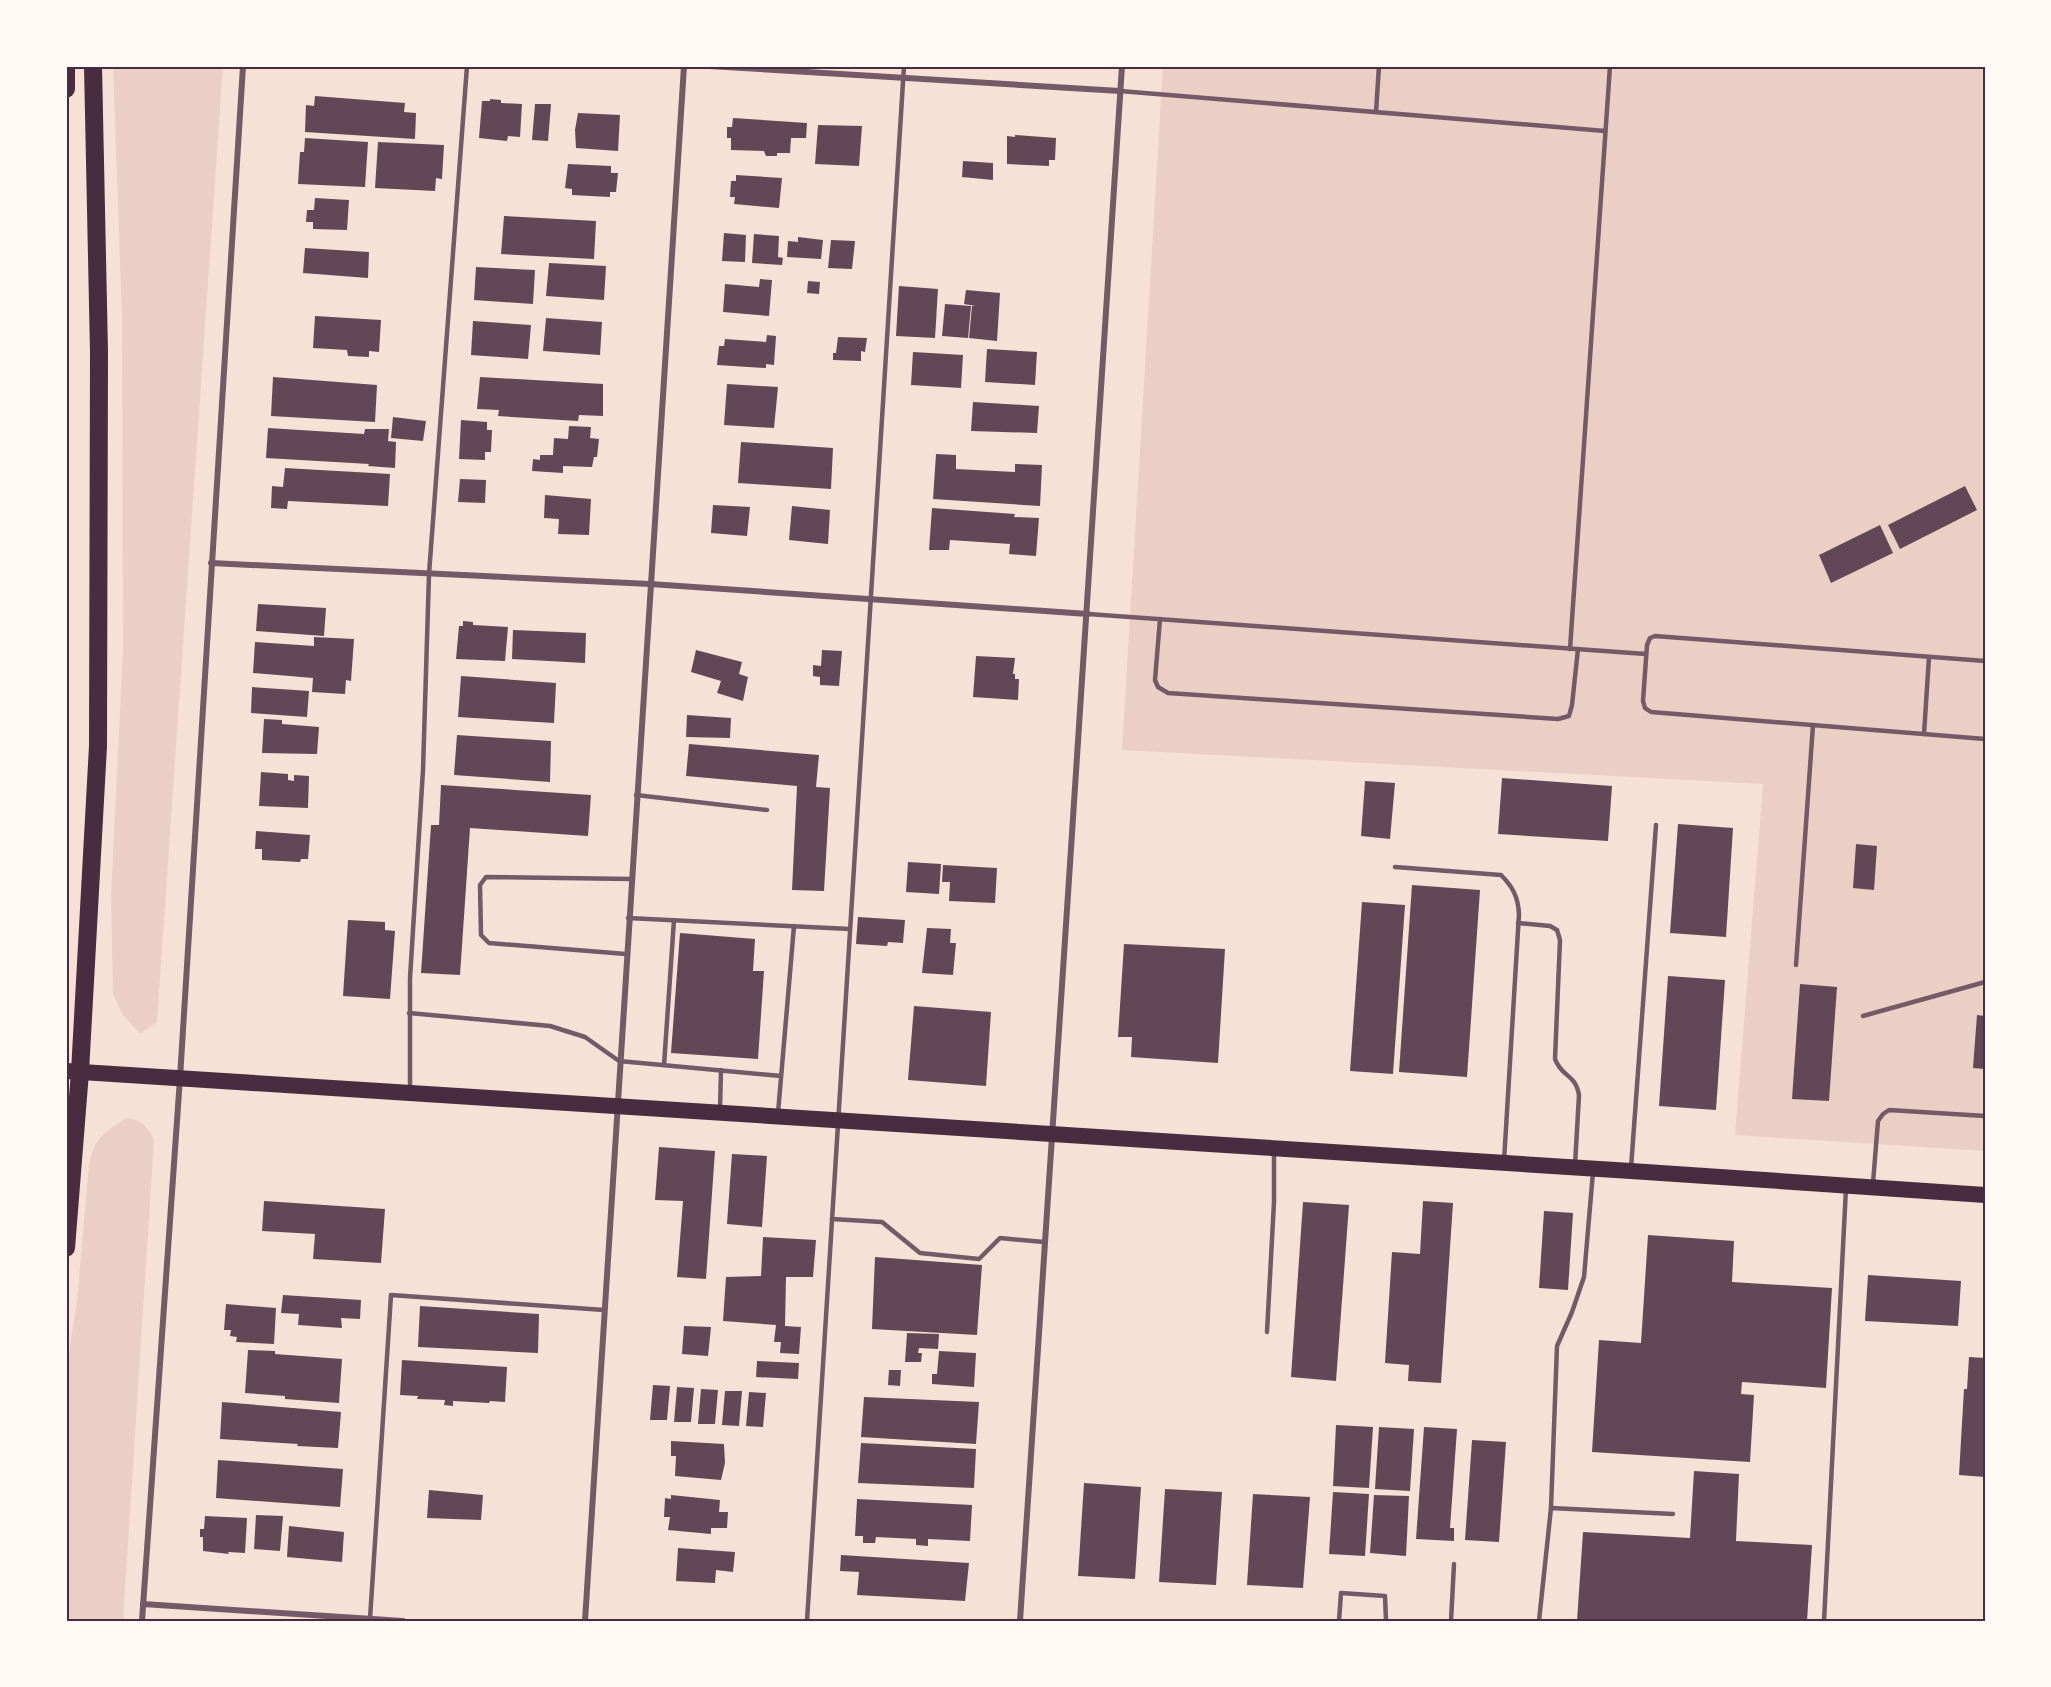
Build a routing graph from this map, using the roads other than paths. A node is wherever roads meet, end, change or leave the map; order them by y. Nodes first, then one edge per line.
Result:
1 (93, 66) edge
2 (243, 66) edge
3 (467, 66) edge
4 (684, 66) edge
5 (709, 66) edge
6 (904, 66) edge
7 (1122, 66) edge
8 (1379, 66) edge
9 (1610, 66) edge
10 (66, 67) edge
11 (903, 78) junction
12 (66, 89) edge
13 (1120, 91) junction
14 (1376, 112) junction
15 (1605, 131) junction
16 (211, 563) junction
17 (429, 574) junction
18 (650, 584) junction
19 (871, 599) junction
20 (1088, 614) junction
21 (1160, 620) junction
22 (1570, 649) junction
23 (1578, 649) junction
24 (1646, 654) junction
25 (1929, 657) junction
26 (1985, 661) edge
27 (1814, 725) junction
28 (1924, 734) junction
29 (1985, 739) edge
30 (636, 795) junction
31 (767, 810) dead end
32 (1656, 825) dead end
33 (1395, 867) dead end
34 (631, 879) junction
35 (628, 918) junction
36 (674, 920) junction
37 (1518, 923) junction
38 (794, 926) junction
39 (850, 929) junction
40 (626, 954) junction
41 (1796, 965) dead end
42 (1985, 982) edge
43 (409, 1013) junction
44 (1863, 1016) dead end
45 (619, 1061) junction
46 (664, 1065) junction
47 (722, 1070) junction
48 (73, 1072) edge
49 (781, 1076) junction
50 (180, 1078) junction
51 (410, 1092) junction
52 (616, 1105) junction
53 (720, 1112) junction
54 (778, 1116) junction
55 (1985, 1116) edge
56 (838, 1120) junction
57 (1051, 1134) junction
58 (1274, 1149) junction
59 (1504, 1163) junction
60 (1575, 1167) junction
61 (1593, 1169) junction
62 (1630, 1171) junction
63 (1846, 1186) junction
64 (1872, 1188) junction
65 (1985, 1195) edge
66 (832, 1219) junction
67 (1044, 1242) junction
68 (66, 1248) edge
69 (604, 1310) junction
70 (1267, 1332) dead end
71 (1551, 1508) junction
72 (1673, 1514) dead end
73 (1454, 1564) dead end
74 (143, 1604) junction
75 (370, 1619) junction
76 (142, 1621) edge
77 (403, 1621) edge
78 (585, 1621) edge
79 (807, 1621) edge
80 (1020, 1621) edge
81 (1339, 1621) edge
82 (1386, 1621) edge
83 (1451, 1621) edge
84 (1539, 1621) edge
85 (1824, 1621) edge

1 - 48 highway
2 - 16 street
3 - 17 lane
4 - 18 street
5 - 11 street
6 - 11 lane
7 - 13 street
8 - 14 lane
9 - 15 lane
10 - 12 highway
11 - 13 street
11 - 19 lane
13 - 14 lane
13 - 20 street
14 - 15 lane
15 - 22 lane
16 - 17 street
16 - 50 street
17 - 18 street
17 - 43 lane
18 - 19 street
18 - 30 street
19 - 20 street
19 - 39 lane
20 - 21 lane
20 - 57 street
21 - 22 lane
21 - 23 lane
22 - 23 lane
23 - 24 lane
24 - 25 lane
24 - 27 lane
25 - 26 lane
25 - 28 lane
27 - 28 lane
27 - 41 lane
28 - 29 lane
30 - 31 lane
30 - 34 street
32 - 62 lane
33 - 37 lane
34 - 35 street
34 - 40 lane
35 - 36 lane
35 - 40 street
36 - 38 lane
36 - 46 lane
37 - 59 lane
37 - 60 lane
38 - 39 lane
38 - 49 lane
39 - 56 lane
40 - 45 street
42 - 44 lane
43 - 45 lane
43 - 51 lane
45 - 46 lane
45 - 52 street
46 - 47 lane
47 - 49 lane
47 - 53 lane
48 - 50 highway
48 - 68 highway
49 - 54 lane
50 - 51 highway
50 - 74 street
51 - 52 highway
52 - 53 highway
52 - 69 street
53 - 54 highway
54 - 56 highway
55 - 64 lane
56 - 57 highway
56 - 66 lane
57 - 58 highway
57 - 67 street
58 - 59 highway
58 - 70 lane
59 - 60 highway
60 - 61 highway
61 - 62 highway
61 - 71 lane
62 - 63 highway
63 - 64 highway
63 - 85 lane
64 - 65 highway
66 - 67 lane
66 - 79 lane
67 - 80 street
69 - 75 lane
69 - 78 street
71 - 72 lane
71 - 84 lane
73 - 83 lane
74 - 75 street
74 - 76 street
75 - 77 street
81 - 82 lane

